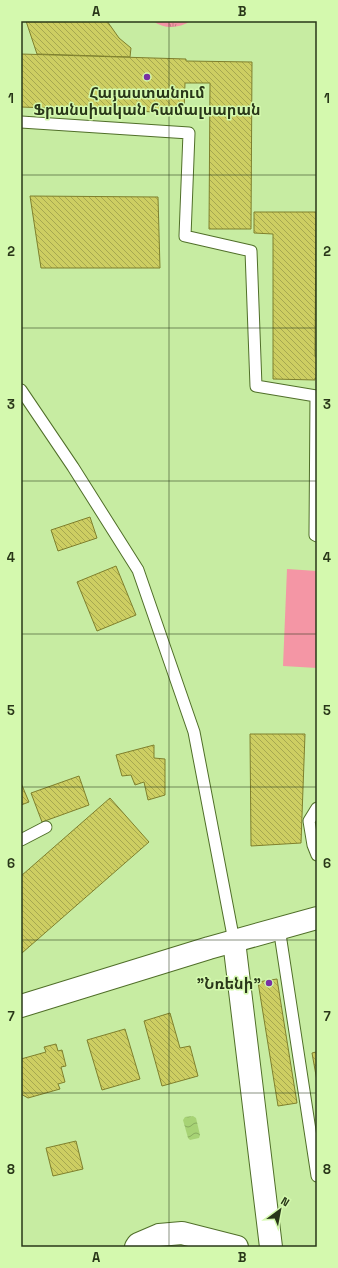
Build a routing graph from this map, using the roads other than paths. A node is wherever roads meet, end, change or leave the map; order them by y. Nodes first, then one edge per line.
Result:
1 (21, 122) edge
2 (21, 390) edge
3 (317, 536) edge
4 (317, 808) edge
5 (46, 827) dead end
6 (21, 840) edge
7 (317, 855) edge
8 (317, 918) edge
9 (317, 925) edge
10 (280, 934) junction
11 (234, 944) junction
12 (21, 1006) edge
13 (317, 1176) edge
14 (136, 1247) edge
15 (236, 1247) edge
16 (271, 1247) edge

1 - 3 lane
2 - 11 lane
4 - 7 lane
5 - 6 lane
8 - 11 street
9 - 10 street
10 - 11 street
10 - 13 lane
11 - 12 street
11 - 16 street
14 - 15 street

